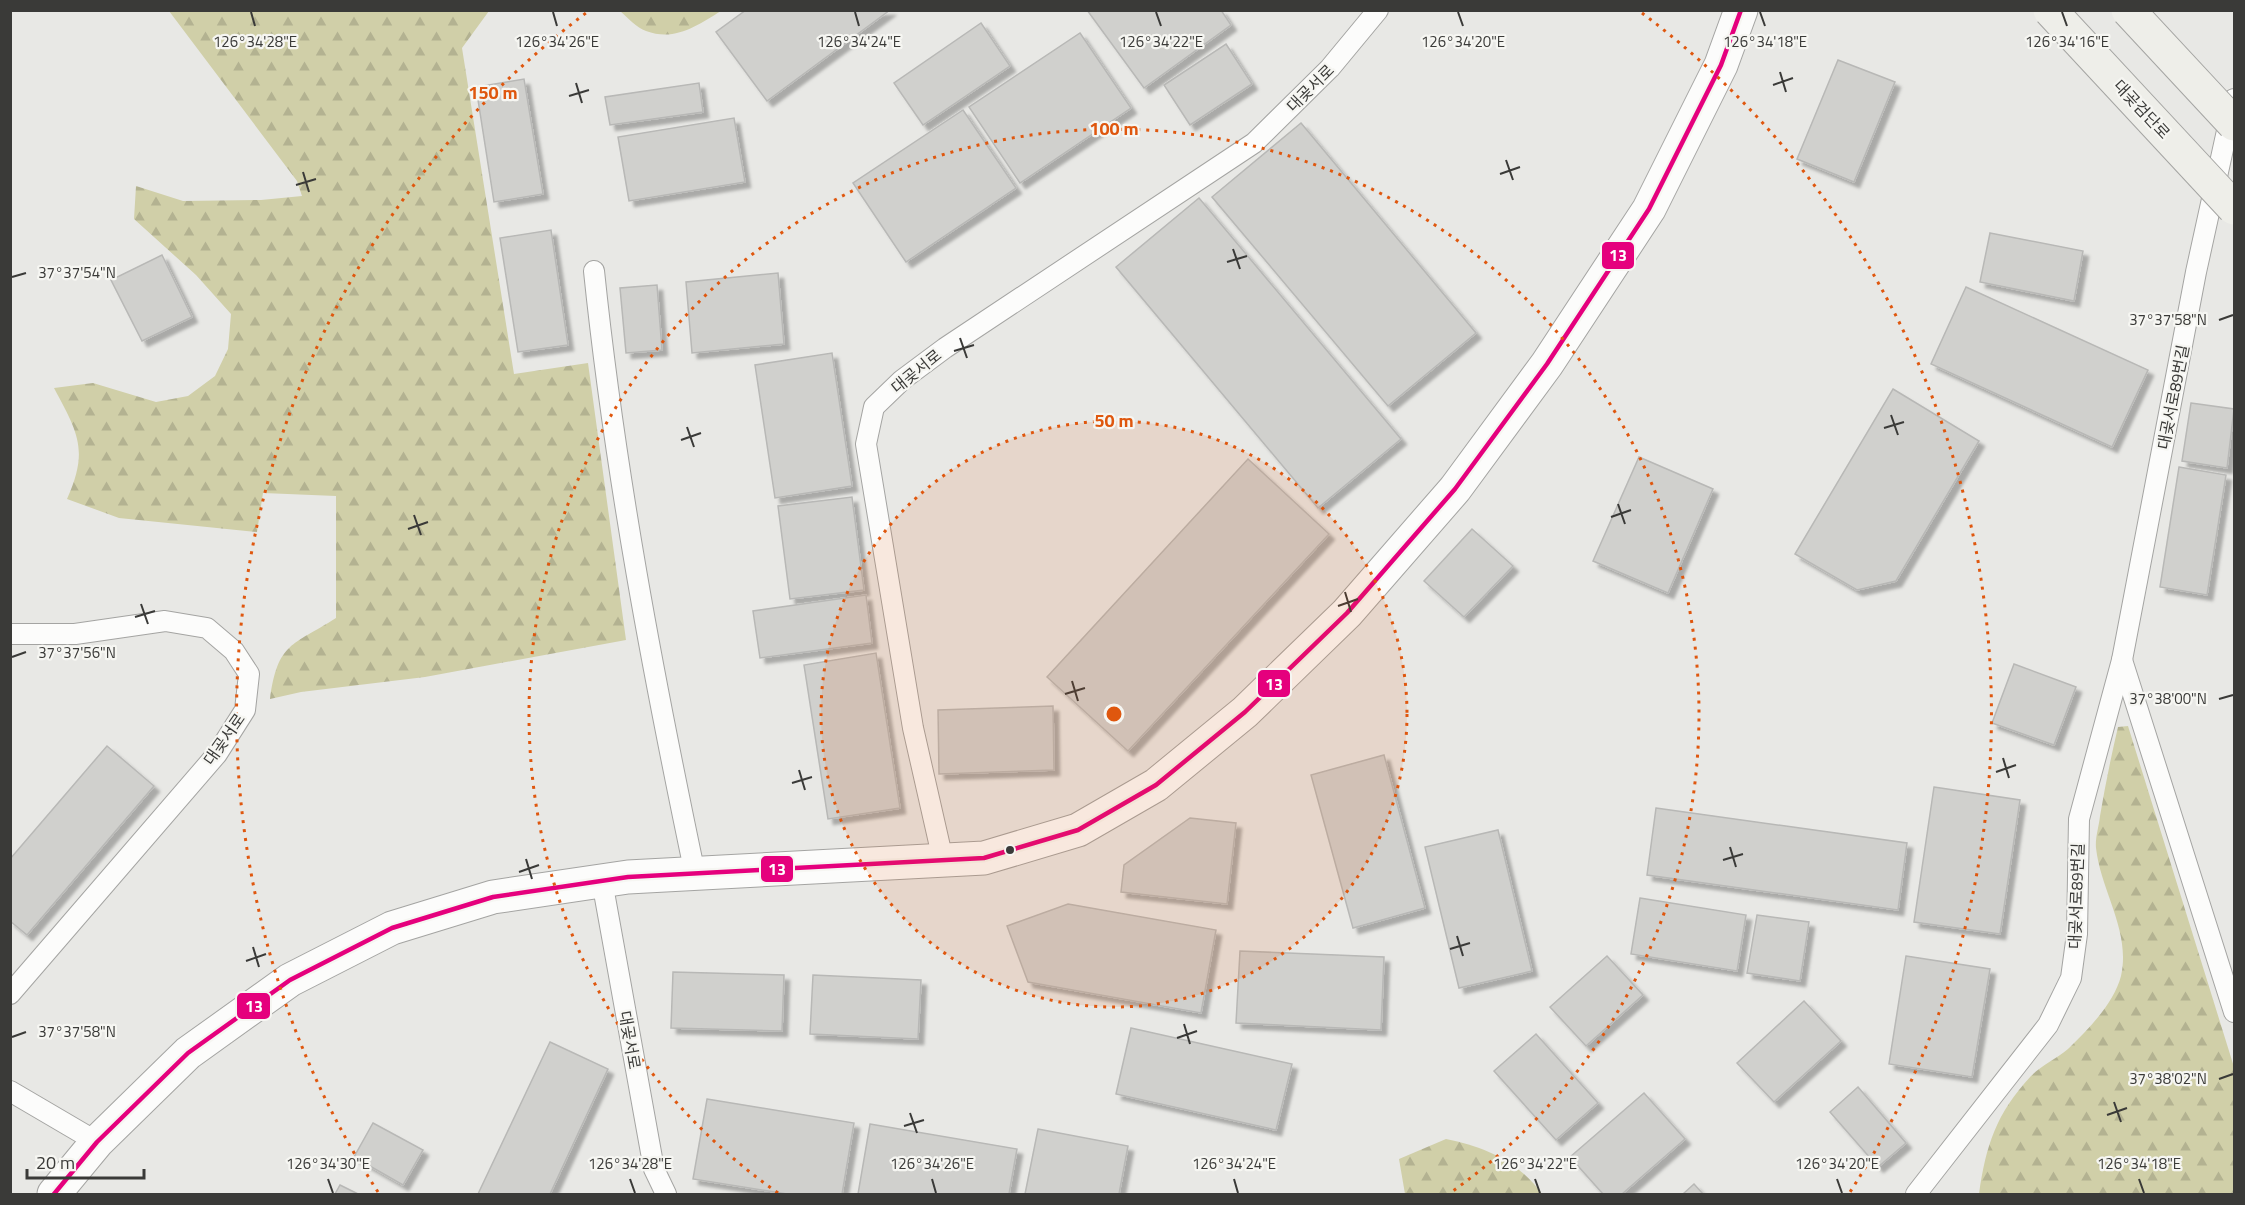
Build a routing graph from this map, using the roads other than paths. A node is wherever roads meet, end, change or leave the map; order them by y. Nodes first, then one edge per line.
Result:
1 (1378, 10) edge
2 (1741, 10) edge
3 (2050, 10) edge
4 (2128, 10) edge
5 (2235, 99) edge
6 (2235, 124) edge
7 (2235, 208) edge
8 (594, 271) dead end
9 (10, 634) edge
10 (2122, 660) junction
11 (943, 860) junction
12 (695, 874) junction
13 (602, 881) junction
14 (10, 994) edge
15 (2235, 1012) edge
16 (10, 1090) edge
17 (97, 1142) junction
18 (54, 1194) edge
19 (666, 1194) edge
20 (1916, 1194) edge

1 - 11 lane, 대곶서로
2 - 11 street
3 - 7 main road, 대곶검단로, bridge
4 - 6 main road, bridge
5 - 10 lane, 대곶서로89번길
8 - 12 lane
9 - 14 lane, 대곶서로
10 - 15 lane, 대곶서로89번길
10 - 20 lane, 대곶서로89번길
11 - 12 street
12 - 13 street
13 - 17 street
13 - 19 lane, 대곶서로
16 - 17 lane
17 - 18 street

